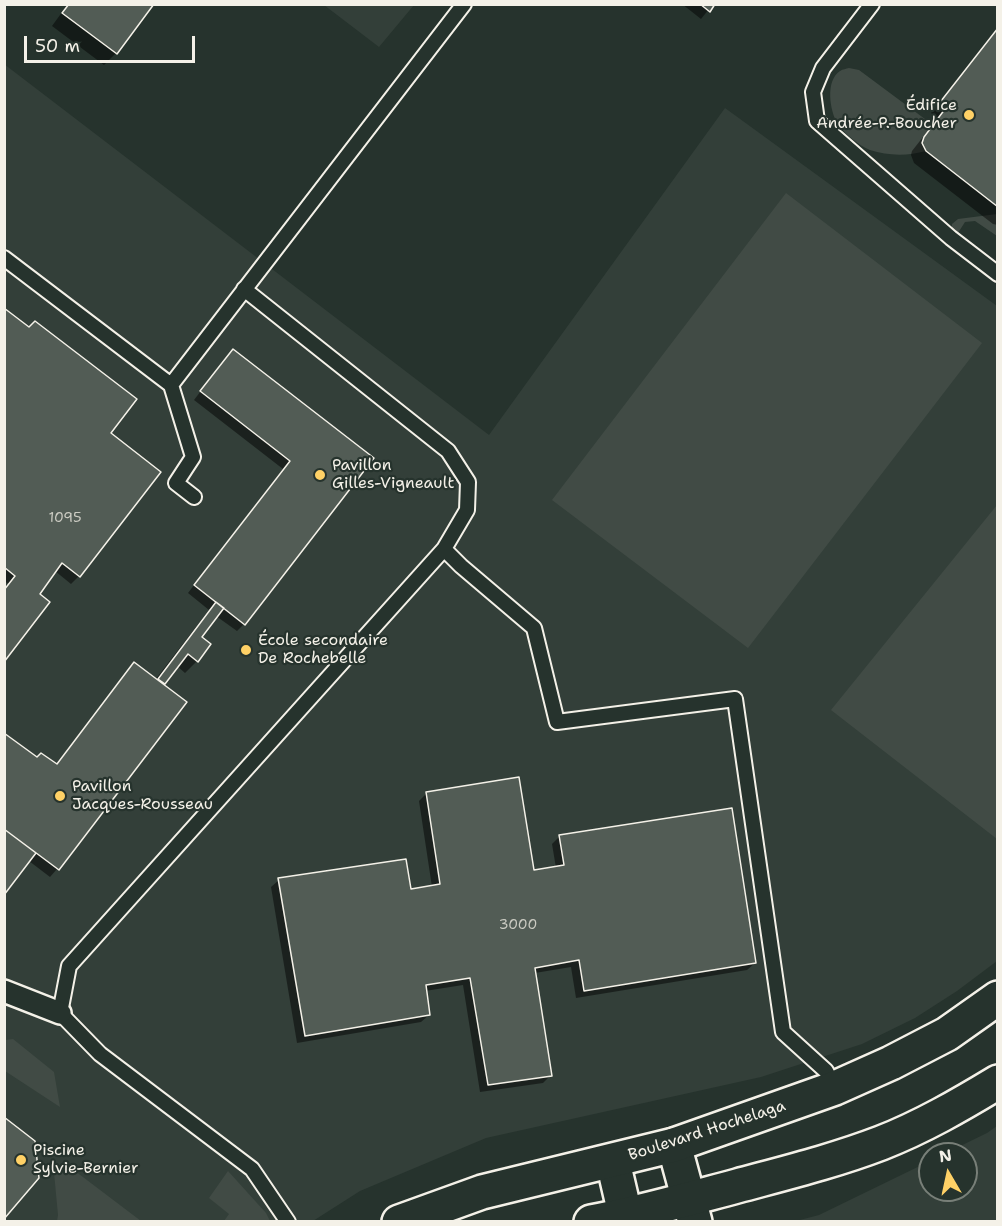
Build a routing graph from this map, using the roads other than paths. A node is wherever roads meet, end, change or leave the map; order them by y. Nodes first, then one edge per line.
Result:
1 (464, 4) edge
2 (872, 4) edge
3 (4, 258) edge
4 (998, 274) edge
5 (244, 289) junction
6 (171, 385) junction
7 (194, 497) dead end
8 (444, 549) junction
9 (4, 991) edge
10 (998, 998) edge
11 (60, 1012) junction
12 (998, 1082) edge
13 (835, 1088) junction
14 (674, 1145) junction
15 (613, 1161) junction
16 (692, 1210) edge
17 (626, 1219) edge
18 (288, 1221) edge
19 (399, 1221) edge
20 (591, 1221) edge

1 - 5 lane
2 - 4 lane
3 - 6 lane
5 - 6 lane
5 - 8 lane
6 - 7 lane
8 - 11 lane
8 - 13 lane
9 - 11 street
10 - 13 main road, Boulevard Hochelaga
11 - 18 lane
12 - 16 main road
13 - 14 main road, Boulevard Hochelaga
14 - 15 main road, Boulevard Hochelaga
14 - 16 main road
15 - 17 main road
15 - 19 main road, Boulevard Hochelaga
16 - 17 main road
17 - 20 main road

